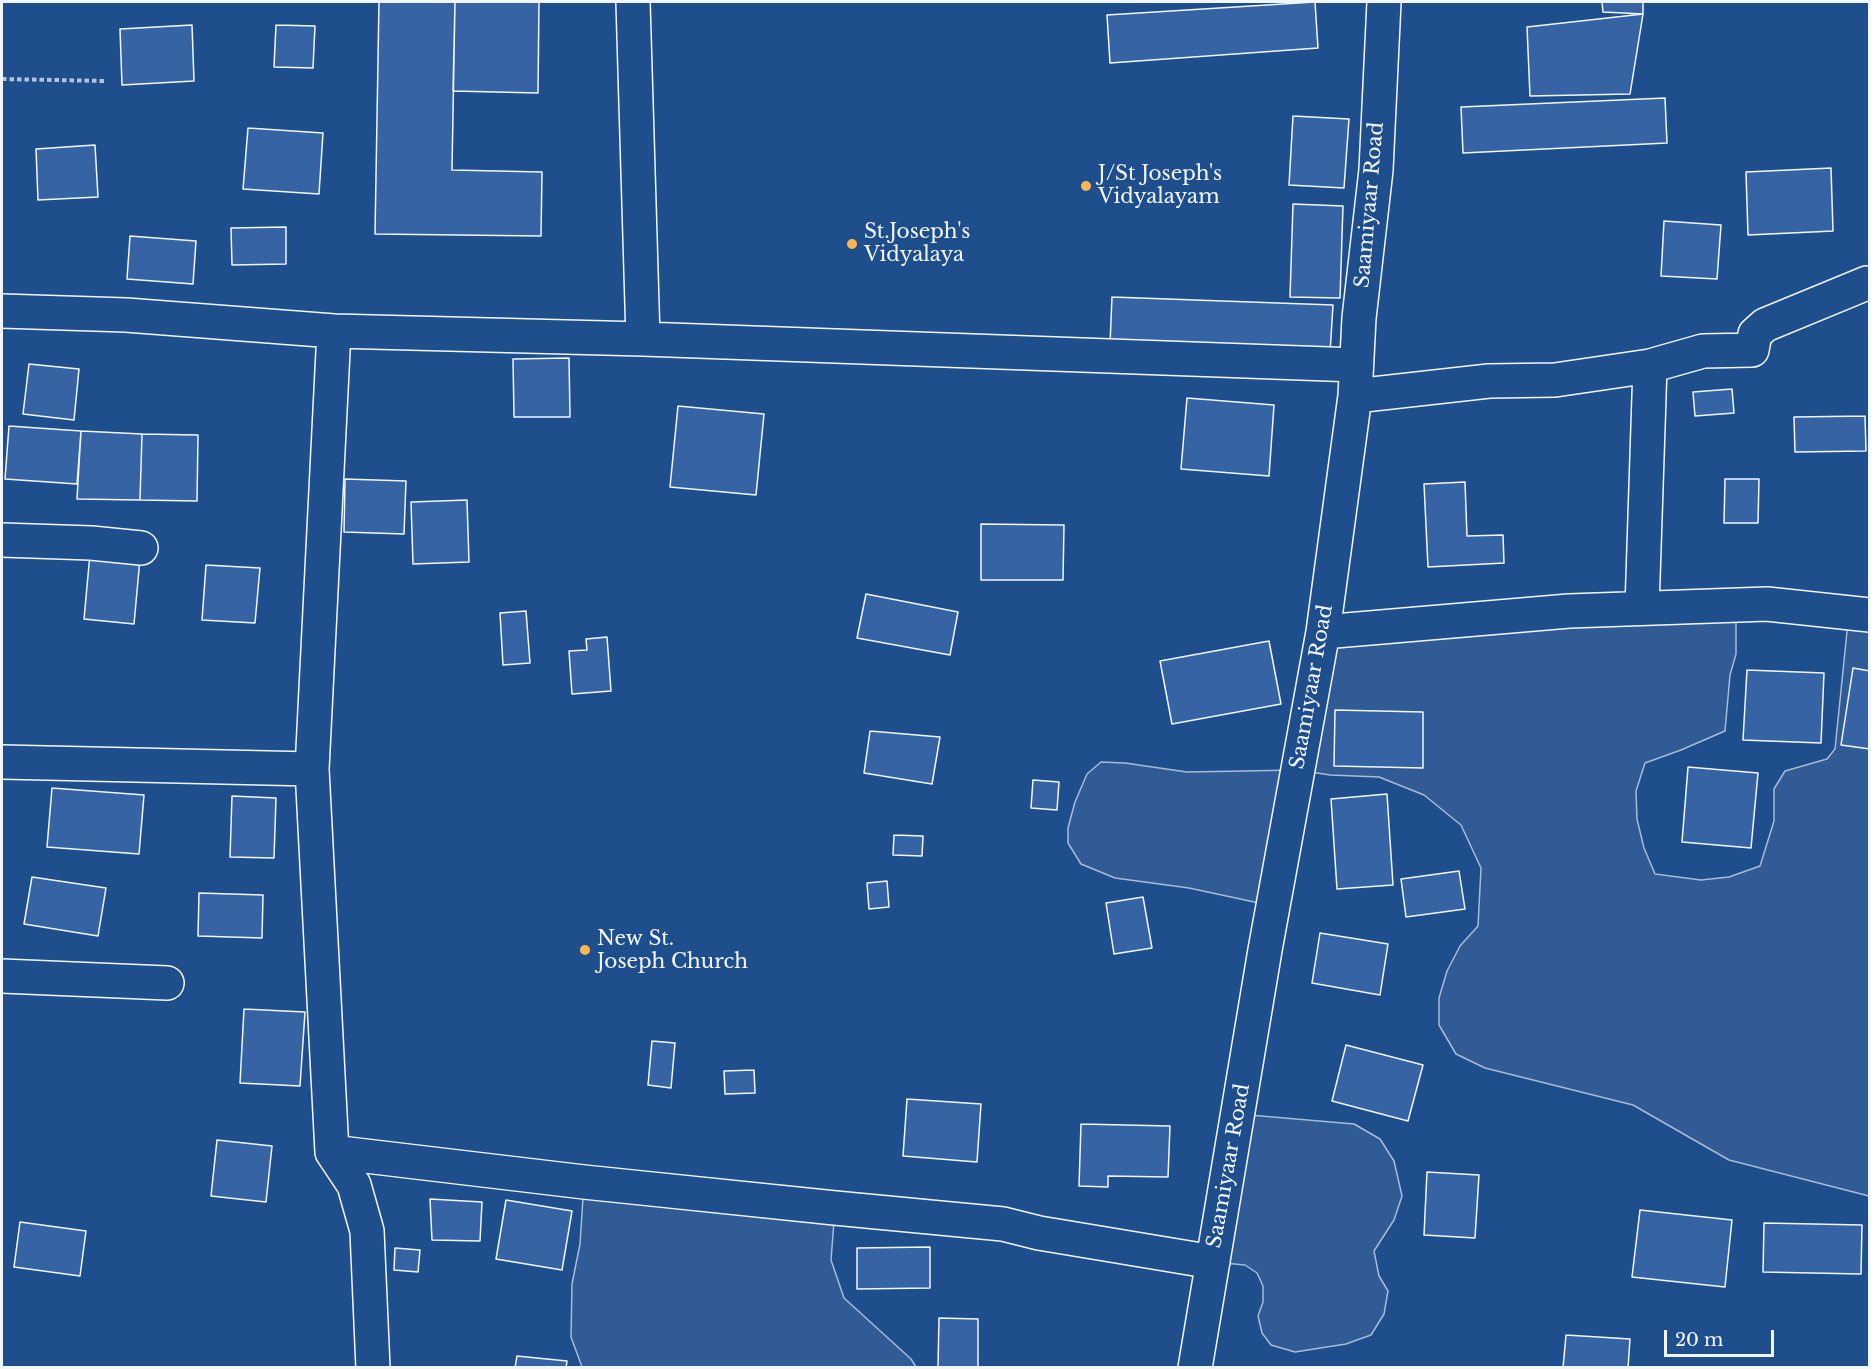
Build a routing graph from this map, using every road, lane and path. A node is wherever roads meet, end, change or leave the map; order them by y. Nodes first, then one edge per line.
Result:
1 (633, 2) edge
2 (1384, 2) edge
3 (2, 79) edge
4 (105, 81) dead end
5 (1868, 283) dead end
6 (2, 311) edge
7 (334, 331) junction
8 (643, 339) junction
9 (1650, 366) junction
10 (1355, 380) junction
11 (2, 540) edge
12 (141, 548) dead end
13 (1642, 608) junction
14 (1869, 615) edge
15 (1323, 632) junction
16 (2, 762) edge
17 (312, 769) junction
18 (2, 976) edge
19 (167, 983) dead end
20 (332, 1152) junction
21 (1213, 1262) junction
22 (373, 1368) edge
23 (1196, 1368) edge

1 - 8 street
2 - 10 street, Saamiyaar Road
3 - 4 path
5 - 9 street
6 - 7 street
7 - 8 street
7 - 17 street
8 - 10 street
9 - 10 street
9 - 13 street
10 - 15 street, Saamiyaar Road
11 - 12 street
13 - 14 street
13 - 15 street
15 - 21 street, Saamiyaar Road
16 - 17 street
17 - 20 street
18 - 19 street
20 - 21 street
20 - 22 street
21 - 23 street, Saamiyaar Road

